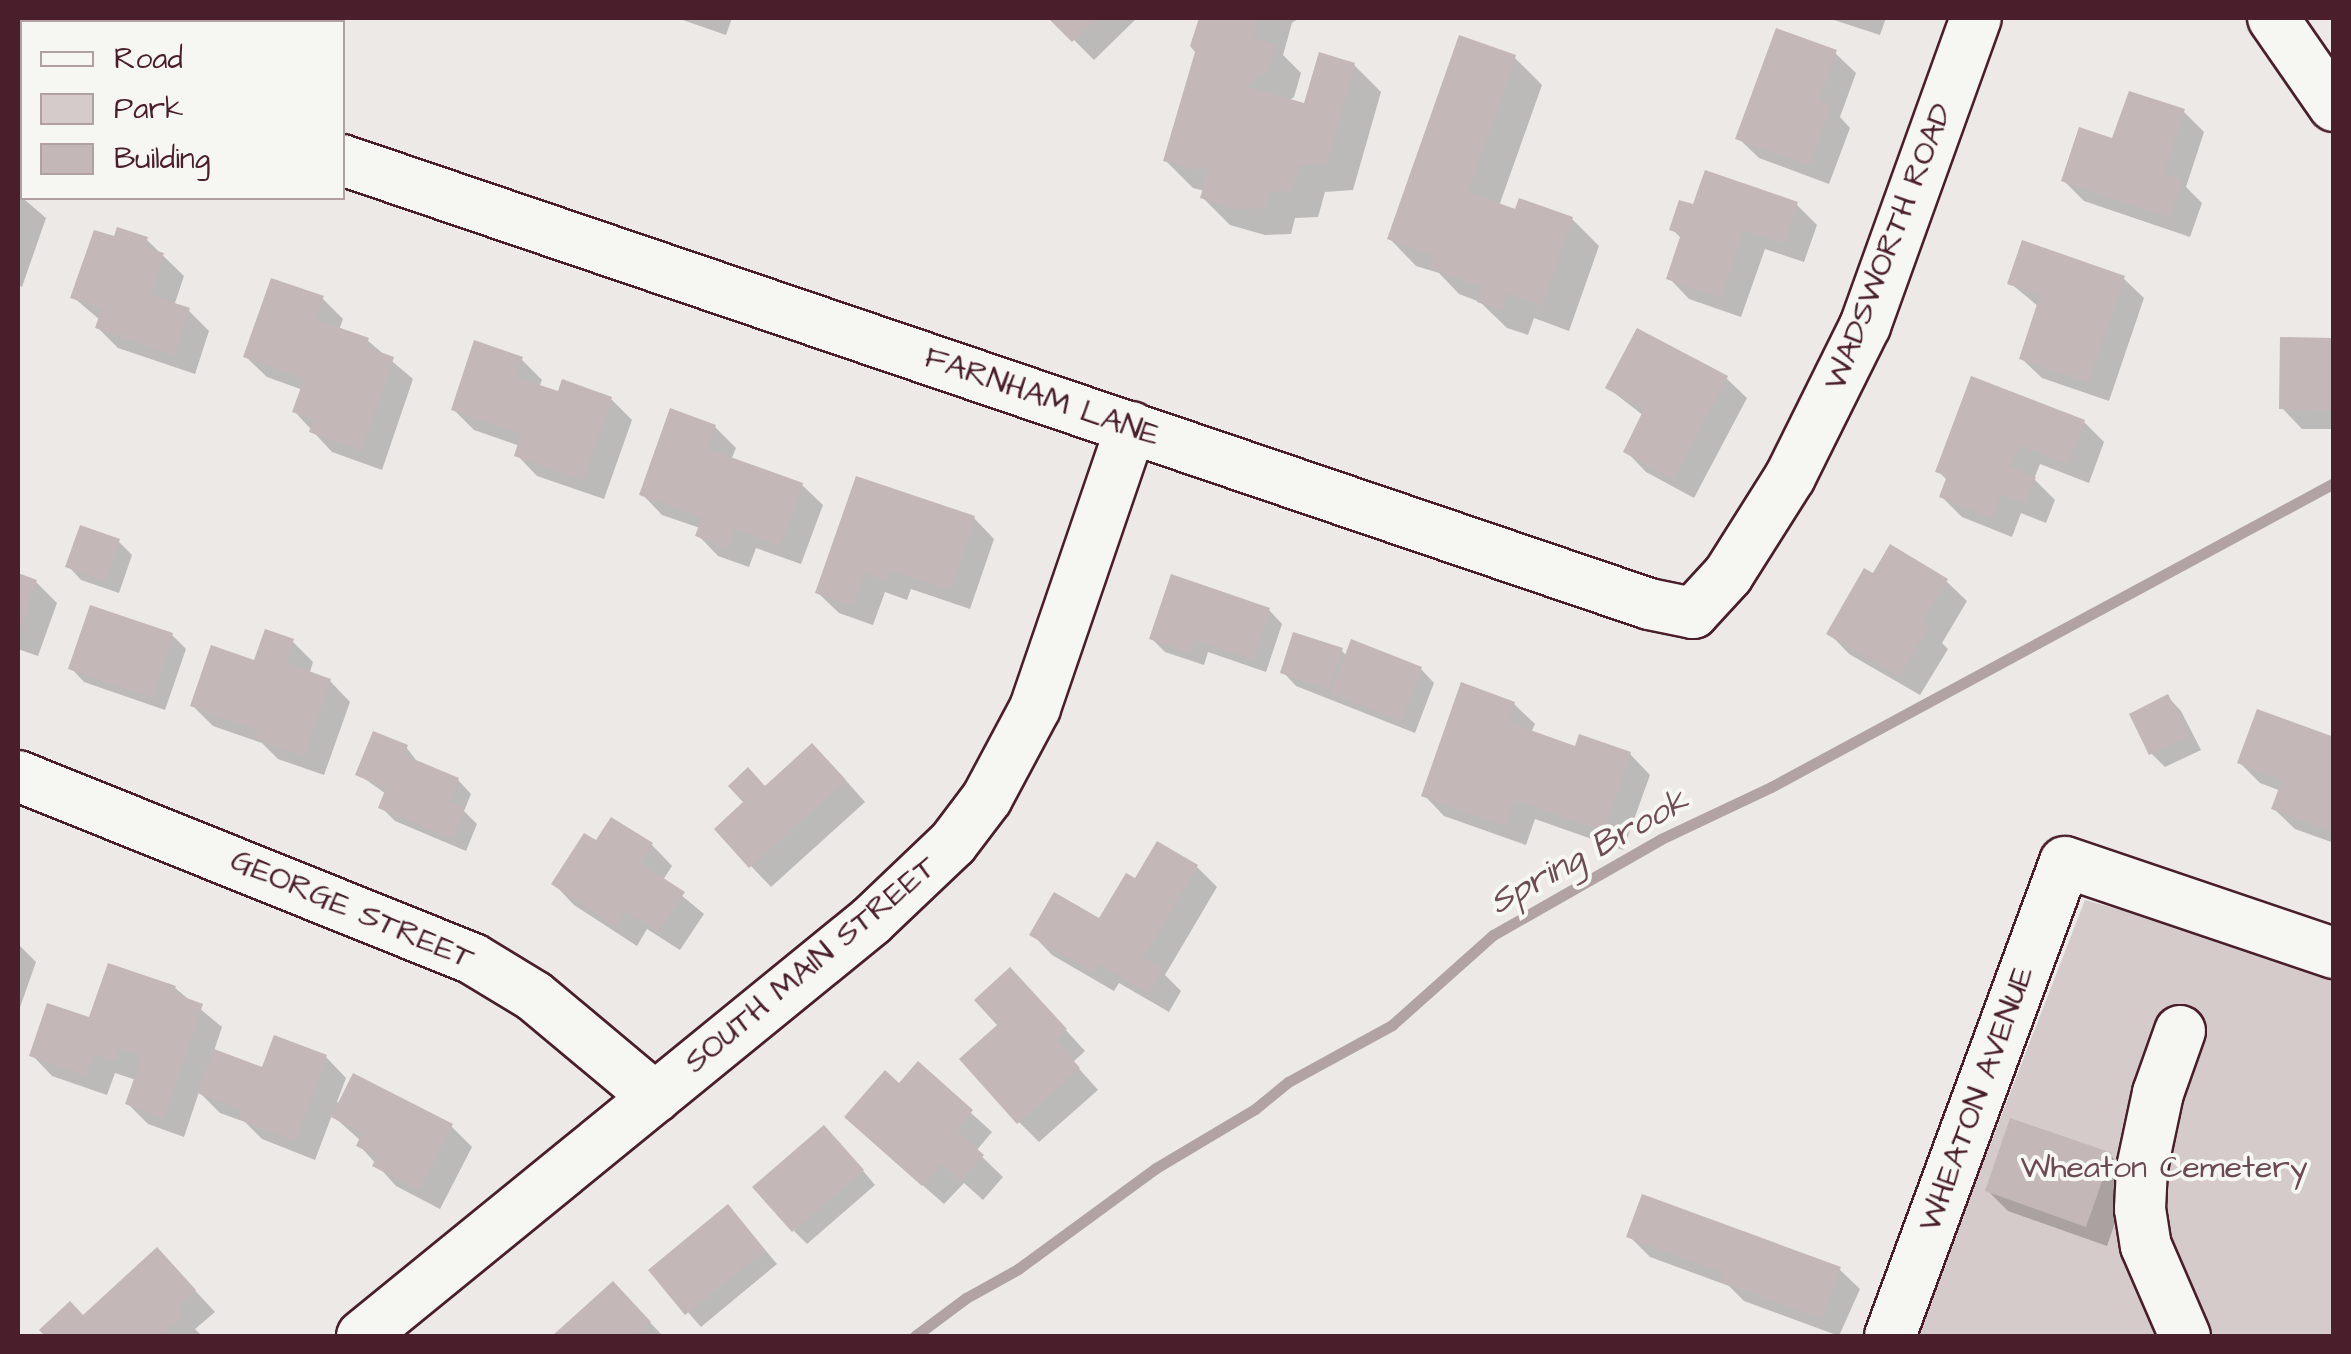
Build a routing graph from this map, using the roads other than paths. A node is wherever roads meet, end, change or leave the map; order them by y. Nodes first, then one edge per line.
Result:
1 (1976, 18) edge
2 (2272, 18) edge
3 (2334, 106) edge
4 (345, 161) edge
5 (1130, 427) junction
6 (1728, 574) joint
7 (18, 776) edge
8 (2334, 953) edge
9 (2180, 1032) dead end
10 (656, 1097) junction
11 (362, 1336) edge
12 (1890, 1336) edge
13 (2184, 1336) edge

1 - 6 street, WADSWORTH ROAD
2 - 3 street
4 - 5 street, FARNHAM LANE
5 - 6 street, FARNHAM LANE
5 - 10 street, SOUTH MAIN STREET
7 - 10 street, GEORGE STREET
8 - 12 street, WHEATON AVENUE
9 - 13 street
10 - 11 street, SOUTH MAIN STREET

